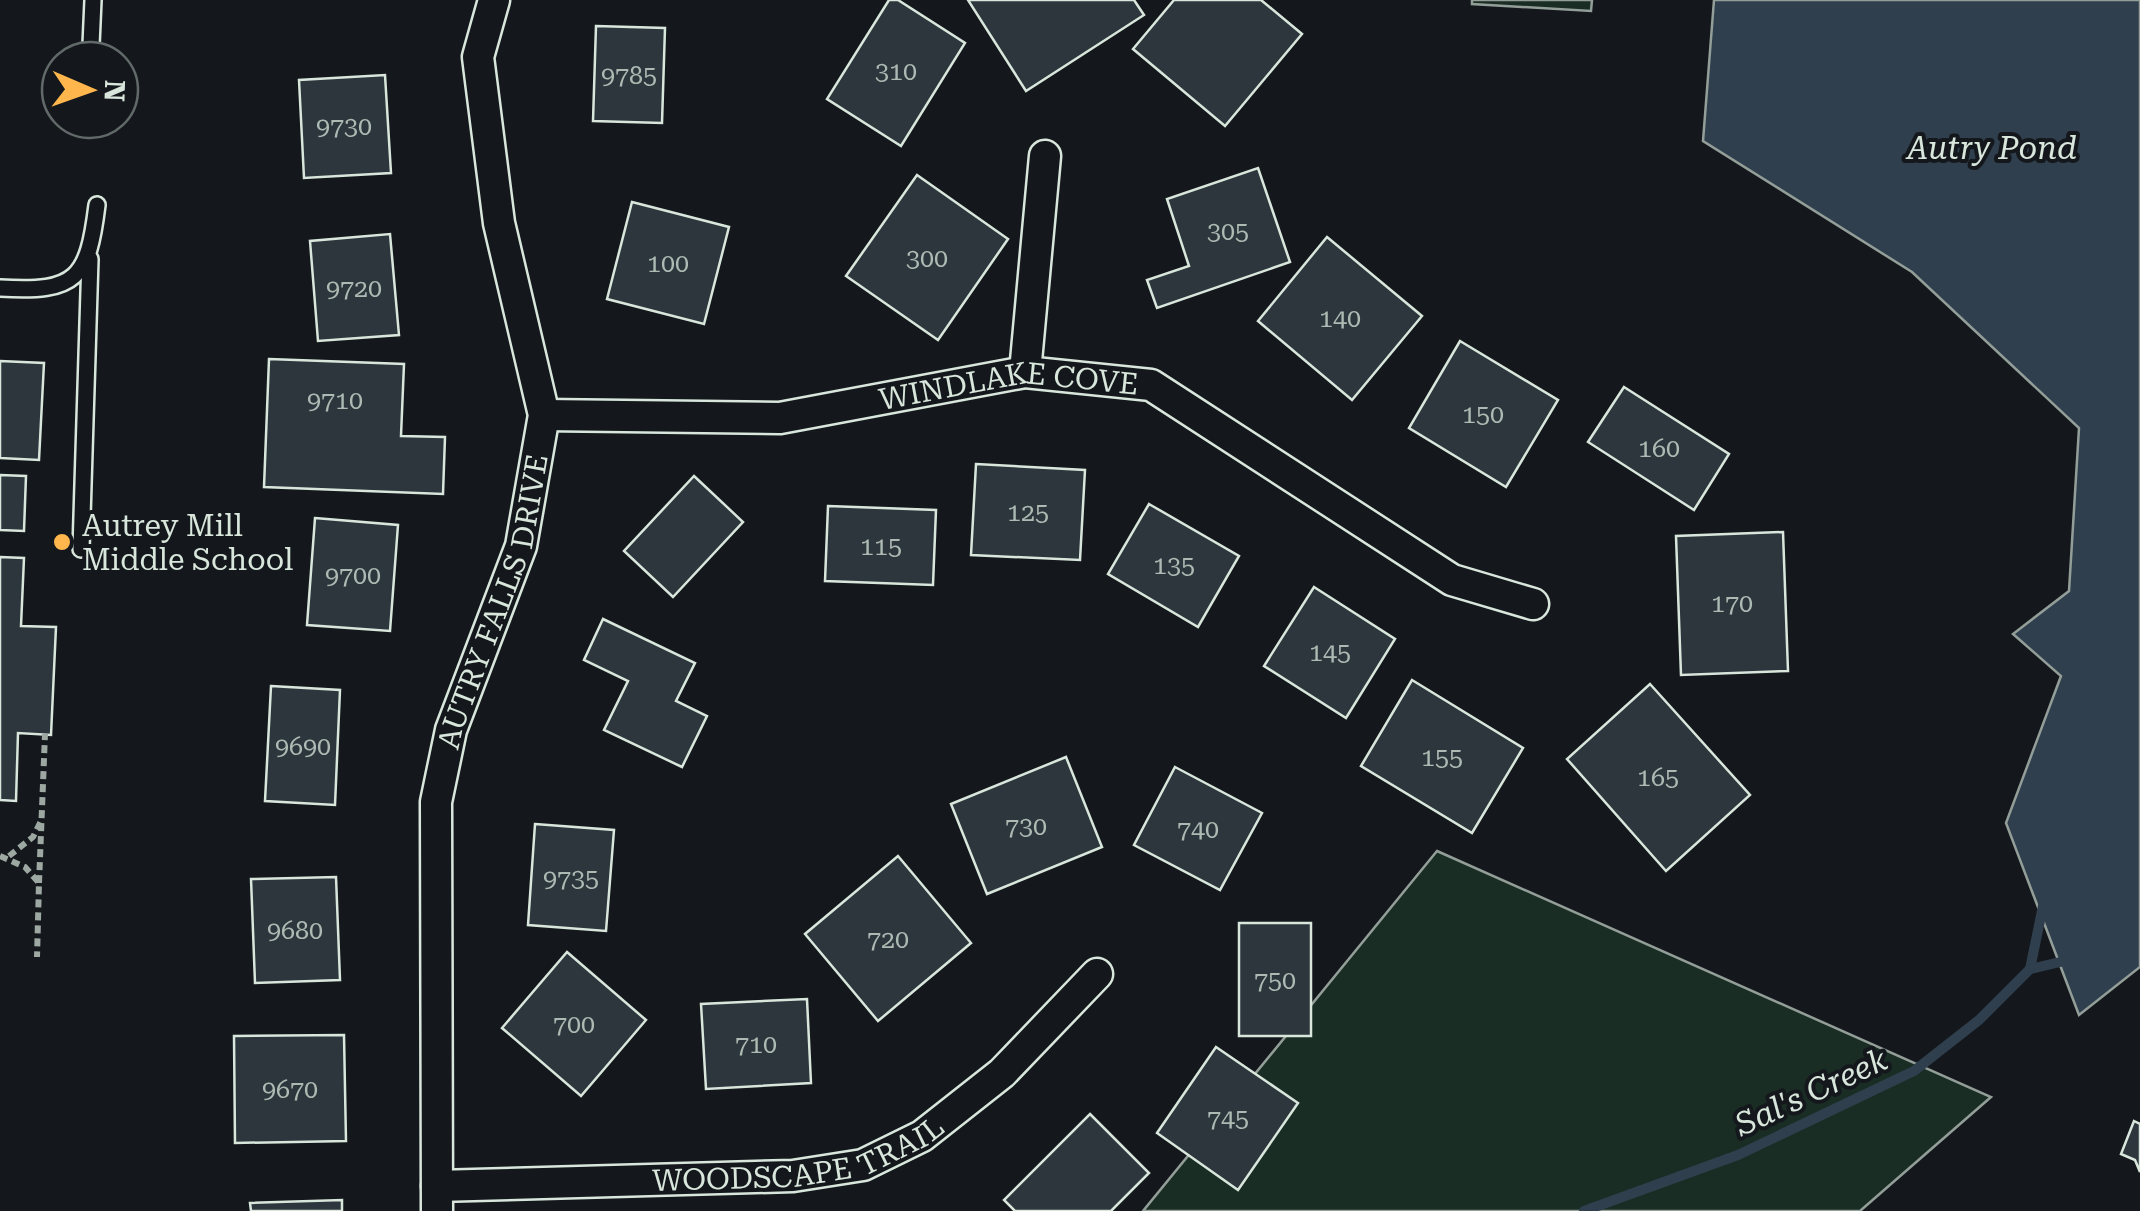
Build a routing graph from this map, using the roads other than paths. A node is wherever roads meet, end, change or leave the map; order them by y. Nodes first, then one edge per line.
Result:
1 (93, 0) edge
2 (494, 0) edge
3 (91, 40) edge
4 (1045, 156) dead end
5 (97, 205) dead end
6 (90, 259) junction
7 (0, 288) edge
8 (1025, 372) junction
9 (544, 415) junction
10 (80, 549) dead end
11 (1534, 604) dead end
12 (1097, 974) dead end
13 (437, 1198) edge

1 - 3 lane
2 - 9 street, AUTRY FALLS DRIVE
4 - 8 street
5 - 6 lane
6 - 7 lane
6 - 10 lane
8 - 9 street, WINDLAKE COVE
8 - 11 street, WINDLAKE COVE
9 - 13 street, AUTRY FALLS DRIVE
12 - 13 street, WOODSCAPE TRAIL

